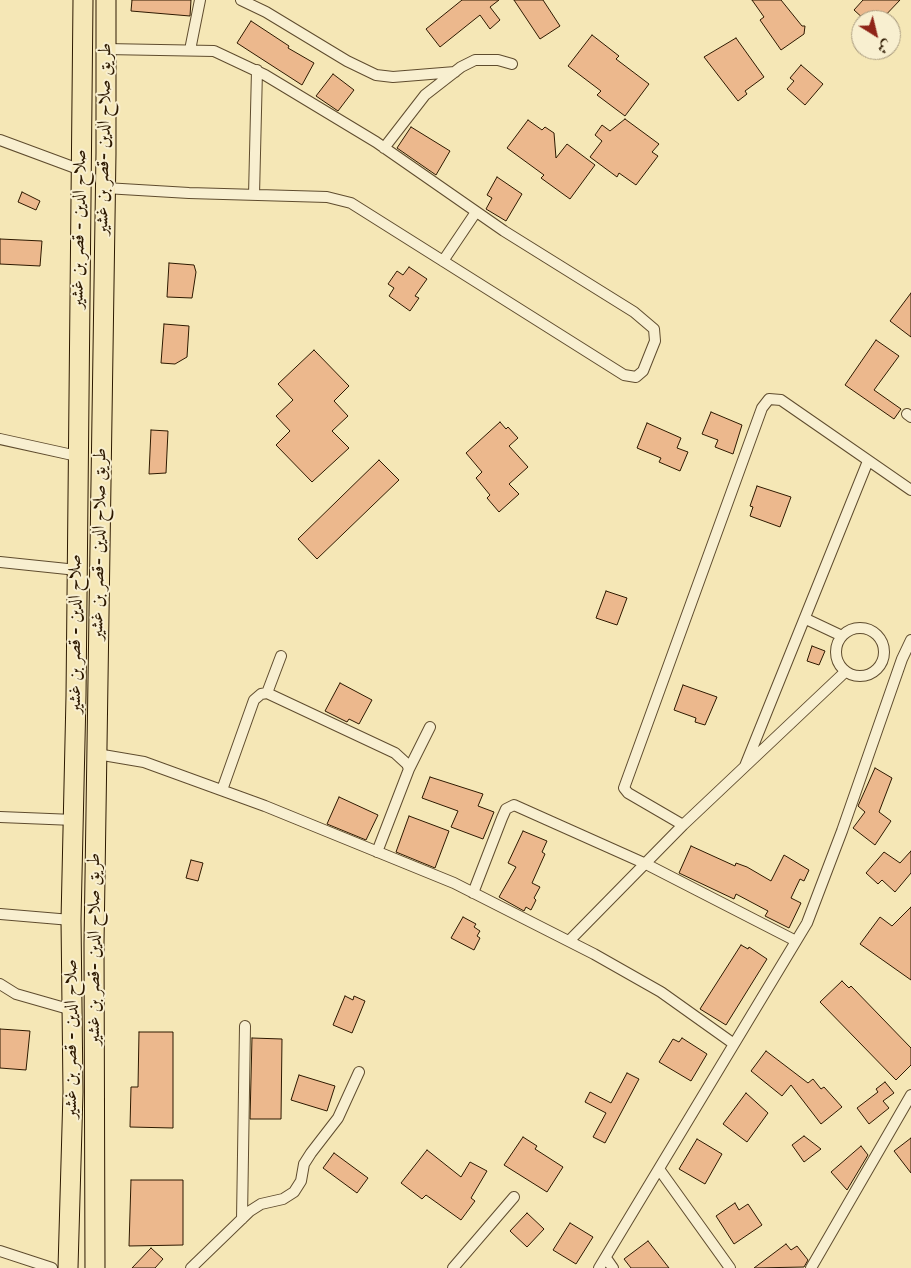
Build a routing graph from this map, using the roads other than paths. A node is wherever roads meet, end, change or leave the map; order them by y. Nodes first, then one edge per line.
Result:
1 (83, 0) edge
2 (106, 0) edge
3 (200, 0) edge
4 (241, 0) edge
5 (106, 49) junction
6 (190, 50) junction
7 (512, 64) dead end
8 (257, 70) junction
9 (455, 72) junction
10 (0, 140) edge
11 (384, 148) junction
12 (81, 170) junction
13 (105, 188) junction
14 (254, 195) junction
15 (476, 212) junction
16 (443, 261) junction
17 (0, 439) edge
18 (77, 456) junction
19 (868, 460) junction
20 (911, 490) edge
21 (0, 562) edge
22 (77, 570) junction
23 (806, 619) junction
24 (842, 636) junction
25 (911, 640) edge
26 (885, 654) junction
27 (281, 656) dead end
28 (902, 659) junction
29 (845, 672) junction
30 (267, 693) junction
31 (430, 728) dead end
32 (97, 754) junction
33 (410, 769) junction
34 (744, 770) junction
35 (222, 790) junction
36 (0, 817) edge
37 (74, 820) junction
38 (682, 825) junction
39 (376, 852) junction
40 (646, 864) junction
41 (473, 893) junction
42 (0, 914) edge
43 (71, 920) junction
44 (569, 941) junction
45 (796, 941) junction
46 (0, 984) edge
47 (72, 1010) junction
48 (245, 1026) dead end
49 (734, 1044) junction
50 (359, 1072) dead end
51 (911, 1095) edge
52 (908, 1109) edge
53 (659, 1169) junction
54 (514, 1198) dead end
55 (69, 1204) junction
56 (95, 1205) junction
57 (242, 1219) junction
58 (0, 1251) edge
59 (606, 1258) junction
60 (52, 1268) edge
61 (68, 1268) edge
62 (95, 1268) edge
63 (191, 1268) edge
64 (452, 1268) edge
65 (599, 1268) edge
66 (613, 1268) edge
67 (730, 1268) edge
68 (811, 1268) edge

1 - 12 highway, صلاح الدين - قصر بن غشير
2 - 5 highway, طريق صلاح الدين -قصر بن غشير
3 - 6 street
4 - 9 street
5 - 6 street
5 - 13 highway, طريق صلاح الدين -قصر بن غشير
6 - 8 street
7 - 9 street
8 - 11 street
8 - 14 street
9 - 11 street
10 - 12 street
11 - 15 street
12 - 18 highway, صلاح الدين - قصر بن غشير
13 - 14 street
13 - 32 highway, طريق صلاح الدين -قصر بن غشير
14 - 16 street
15 - 16 street
15 - 16 street
17 - 18 street
18 - 22 highway, صلاح الدين - قصر بن غشير
19 - 20 street
19 - 23 street
19 - 38 street
21 - 22 street
22 - 37 highway, صلاح الدين - قصر بن غشير
23 - 24 street
23 - 34 street
24 - 26 street
24 - 29 street
25 - 28 street
26 - 28 street
26 - 29 street
27 - 30 street
28 - 45 street
29 - 34 street
30 - 33 street
30 - 35 street
31 - 33 street
32 - 35 street
32 - 56 highway, طريق صلاح الدين -قصر بن غشير
33 - 39 street
34 - 38 street
35 - 39 street
36 - 37 street
37 - 43 highway, صلاح الدين - قصر بن غشير
38 - 40 street
39 - 41 street
40 - 41 street
40 - 44 street
40 - 45 street
41 - 44 street
42 - 43 street
43 - 47 highway, صلاح الدين - قصر بن غشير
44 - 49 street
45 - 49 street
46 - 47 street
47 - 55 highway, صلاح الدين - قصر بن غشير
48 - 57 street
49 - 53 street
50 - 57 street
51 - 52 street
52 - 68 street
53 - 59 street
53 - 67 street
54 - 64 street
55 - 56 highway
55 - 61 highway, صلاح الدين - قصر بن غشير
56 - 62 highway, طريق صلاح الدين -قصر بن غشير
57 - 63 street
58 - 60 street
59 - 65 street
59 - 66 street

